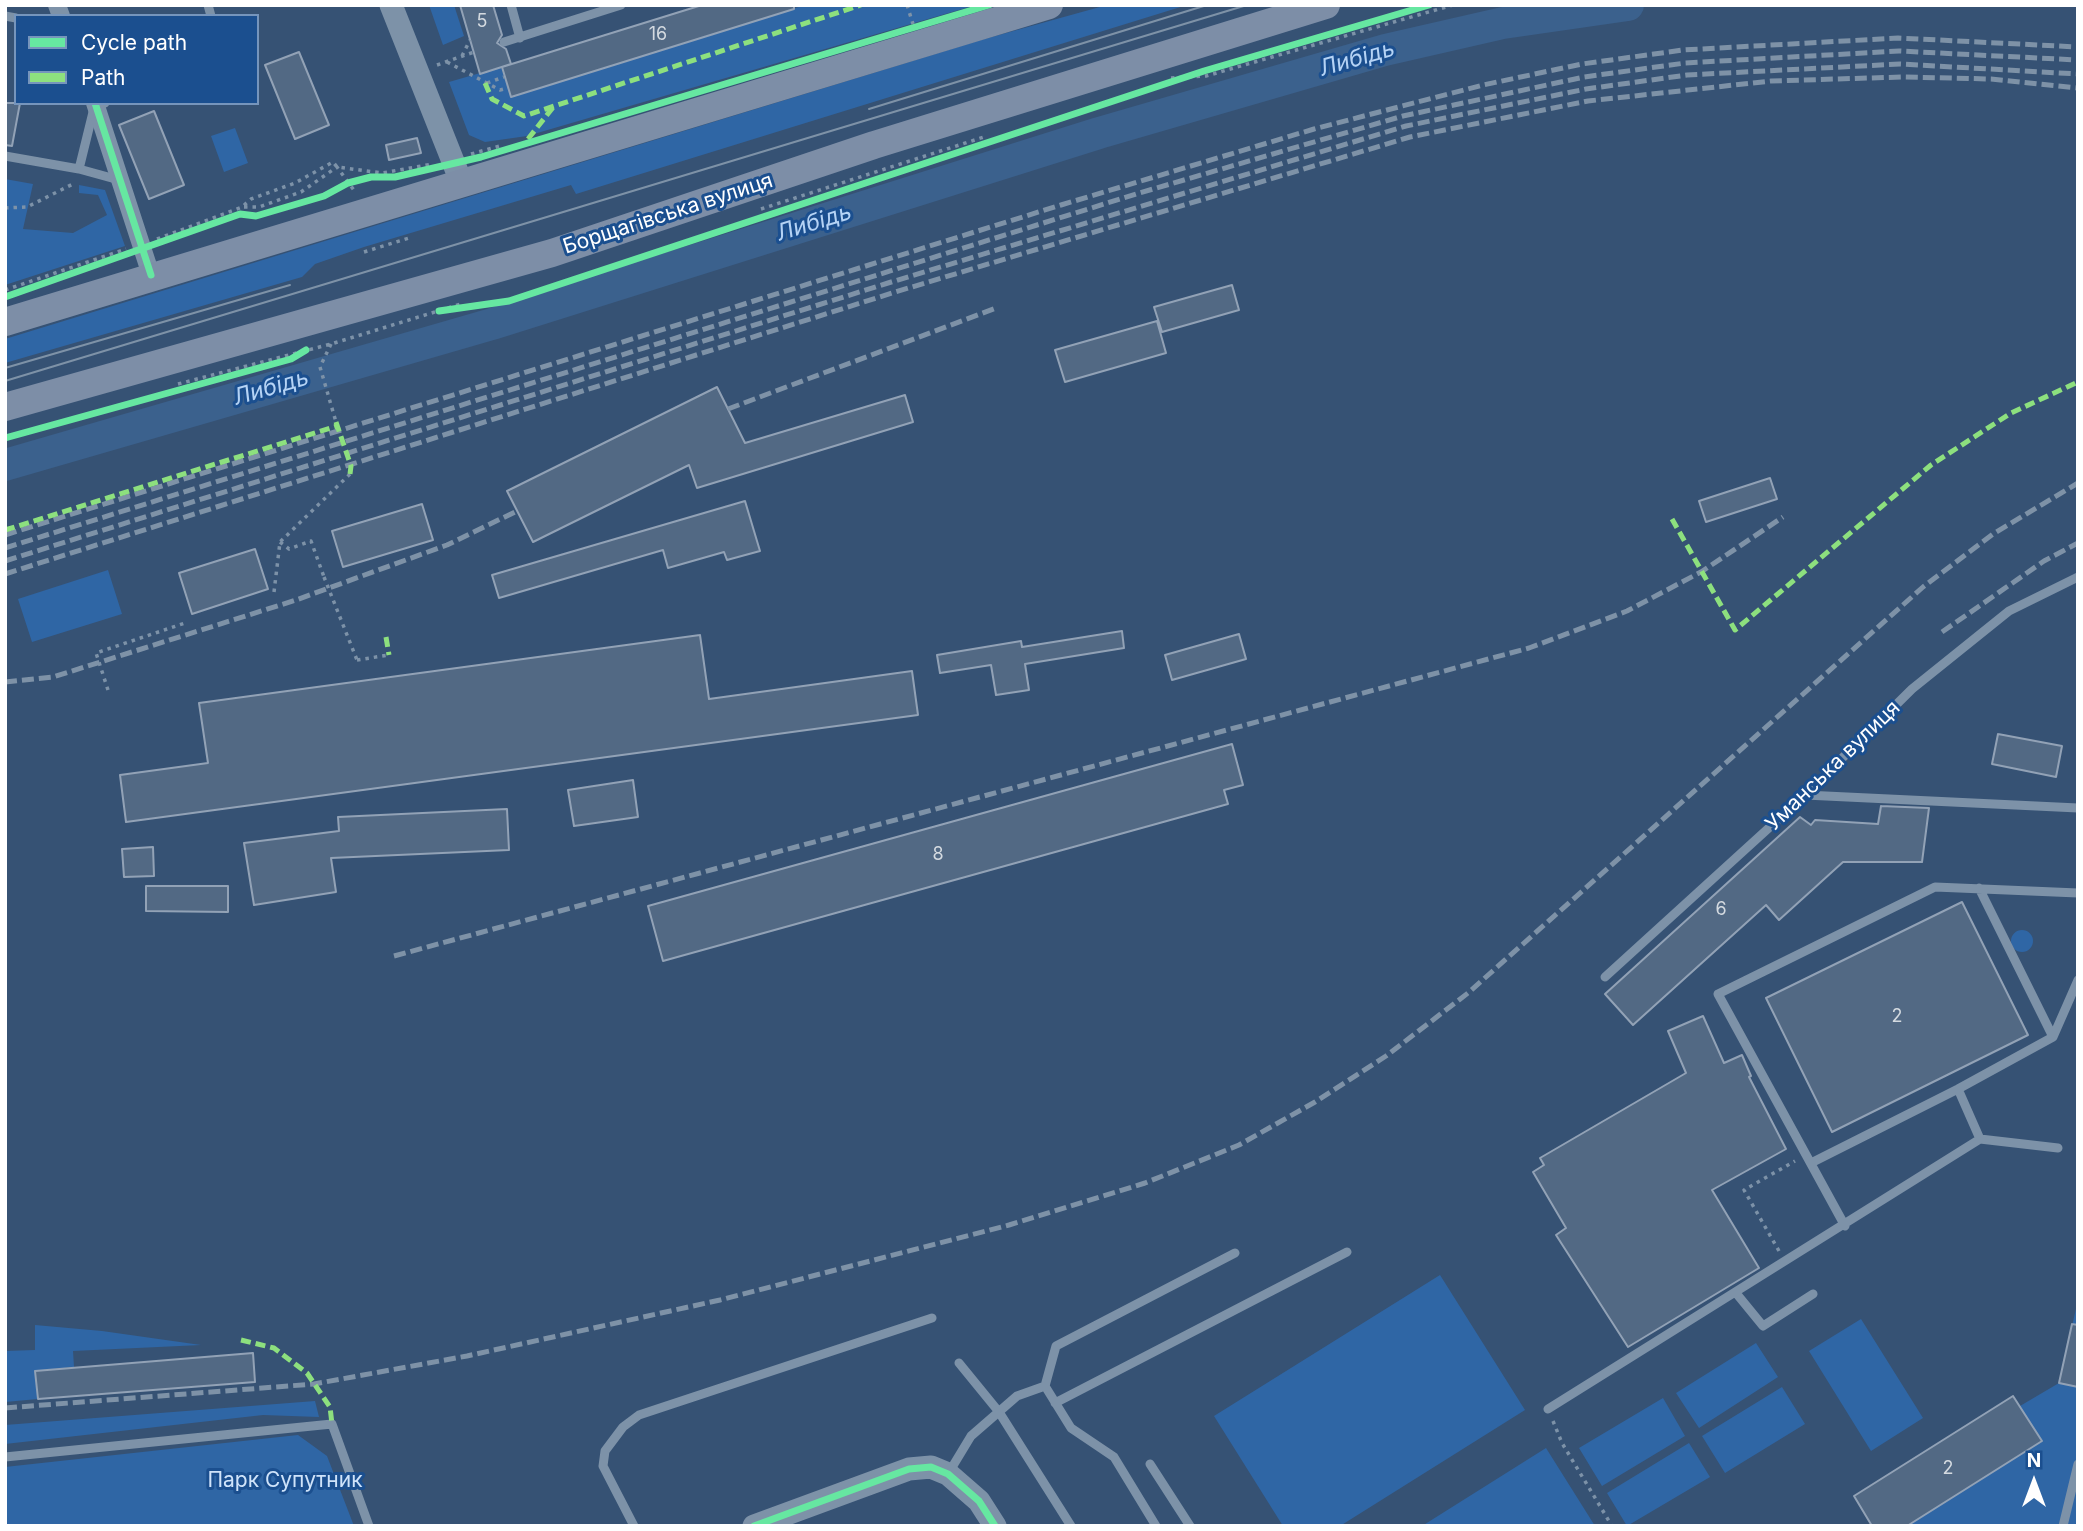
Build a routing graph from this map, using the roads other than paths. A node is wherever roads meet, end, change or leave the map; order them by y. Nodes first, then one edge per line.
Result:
1 (391, 5) edge
2 (511, 5) edge
3 (621, 5) edge
4 (1049, 5) edge
5 (1326, 5) edge
6 (520, 37) junction
7 (504, 43) dead end
8 (95, 105) edge
9 (96, 105) edge
10 (5, 156) edge
11 (79, 169) junction
12 (457, 169) junction
13 (119, 180) junction
14 (140, 252) junction
15 (5, 322) edge
16 (5, 407) edge
17 (2078, 577) edge
18 (1805, 794) junction
19 (2078, 808) edge
20 (1979, 888) junction
21 (2078, 893) edge
22 (1605, 977) dead end
23 (2078, 980) edge
24 (2053, 1037) junction
25 (1958, 1089) junction
26 (1980, 1139) junction
27 (2058, 1148) dead end
28 (1808, 1159) junction
29 (1845, 1226) junction
30 (1347, 1252) dead end
31 (1235, 1253) dead end
32 (1736, 1293) junction
33 (1813, 1294) dead end
34 (932, 1318) dead end
35 (959, 1363) dead end
36 (1045, 1386) junction
37 (1055, 1403) junction
38 (1549, 1409) road end
39 (999, 1412) junction
40 (5, 1457) edge
41 (1150, 1464) dead end
42 (2078, 1464) edge
43 (948, 1474) junction
44 (369, 1526) edge
45 (634, 1526) edge
46 (754, 1526) edge
47 (995, 1526) edge
48 (1071, 1526) edge
49 (1156, 1526) edge
50 (1189, 1526) edge
51 (2063, 1526) edge

1 - 12 street
2 - 6 lane
3 - 6 lane
4 - 12 main road
5 - 16 main road, Борщагівська вулиця
6 - 7 lane
8 - 11 lane
9 - 13 street
10 - 11 lane
11 - 13 lane
12 - 14 main road
13 - 14 street
14 - 15 main road
17 - 18 lane, Уманська вулиця
18 - 19 lane
18 - 22 lane, Уманська вулиця
20 - 21 lane
20 - 24 lane
20 - 28 lane
23 - 24 lane
24 - 25 lane
25 - 26 lane
25 - 28 lane
26 - 27 lane
26 - 29 lane
28 - 29 lane
29 - 32 lane
30 - 37 lane
31 - 36 lane
32 - 33 lane
32 - 38 lane
34 - 45 lane
35 - 39 lane
36 - 37 lane
36 - 39 lane
37 - 49 lane
39 - 43 lane
39 - 48 lane
40 - 44 lane
41 - 50 lane
42 - 51 lane
43 - 46 street
43 - 47 street

